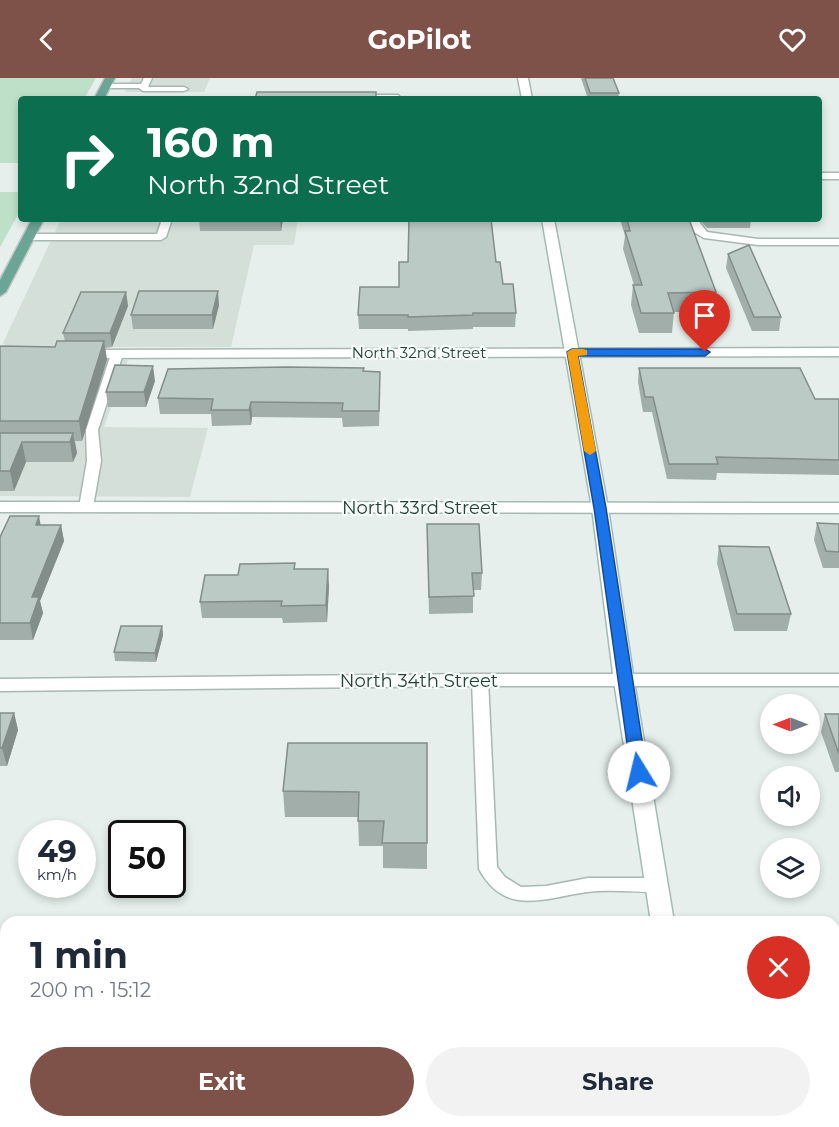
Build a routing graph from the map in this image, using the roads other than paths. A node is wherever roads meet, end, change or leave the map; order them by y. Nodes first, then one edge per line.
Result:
1 (523, 78) edge
2 (108, 82) edge
3 (146, 82) edge
4 (183, 89) dead end
5 (101, 96) edge
6 (526, 96) edge
7 (839, 176) edge
8 (822, 177) edge
9 (36, 222) edge
10 (165, 222) edge
11 (549, 222) edge
12 (694, 222) edge
13 (29, 237) junction
14 (839, 242) edge
15 (0, 292) edge
16 (572, 352) junction
17 (839, 352) edge
18 (70, 354) edge
19 (117, 354) junction
20 (0, 507) edge
21 (86, 507) junction
22 (600, 508) junction
23 (839, 508) edge
24 (480, 680) junction
25 (839, 680) edge
26 (624, 681) junction
27 (0, 685) edge
28 (657, 885) junction
29 (662, 916) edge

1 - 6 street
2 - 3 lane
2 - 5 main road
3 - 4 lane
7 - 8 street
9 - 13 main road
10 - 13 lane
11 - 16 street
12 - 14 lane
13 - 15 main road
16 - 17 street, North 32nd Street
16 - 19 street, North 32nd Street
16 - 22 street
18 - 19 street, North 32nd Street
19 - 21 lane
20 - 21 street, North 33rd Street
21 - 22 street, North 33rd Street
22 - 23 street, North 33rd Street
22 - 26 street
24 - 26 street, North 34th Street
24 - 27 street, North 34th Street
24 - 28 lane
25 - 26 street, North 34th Street
26 - 28 street
28 - 29 street

